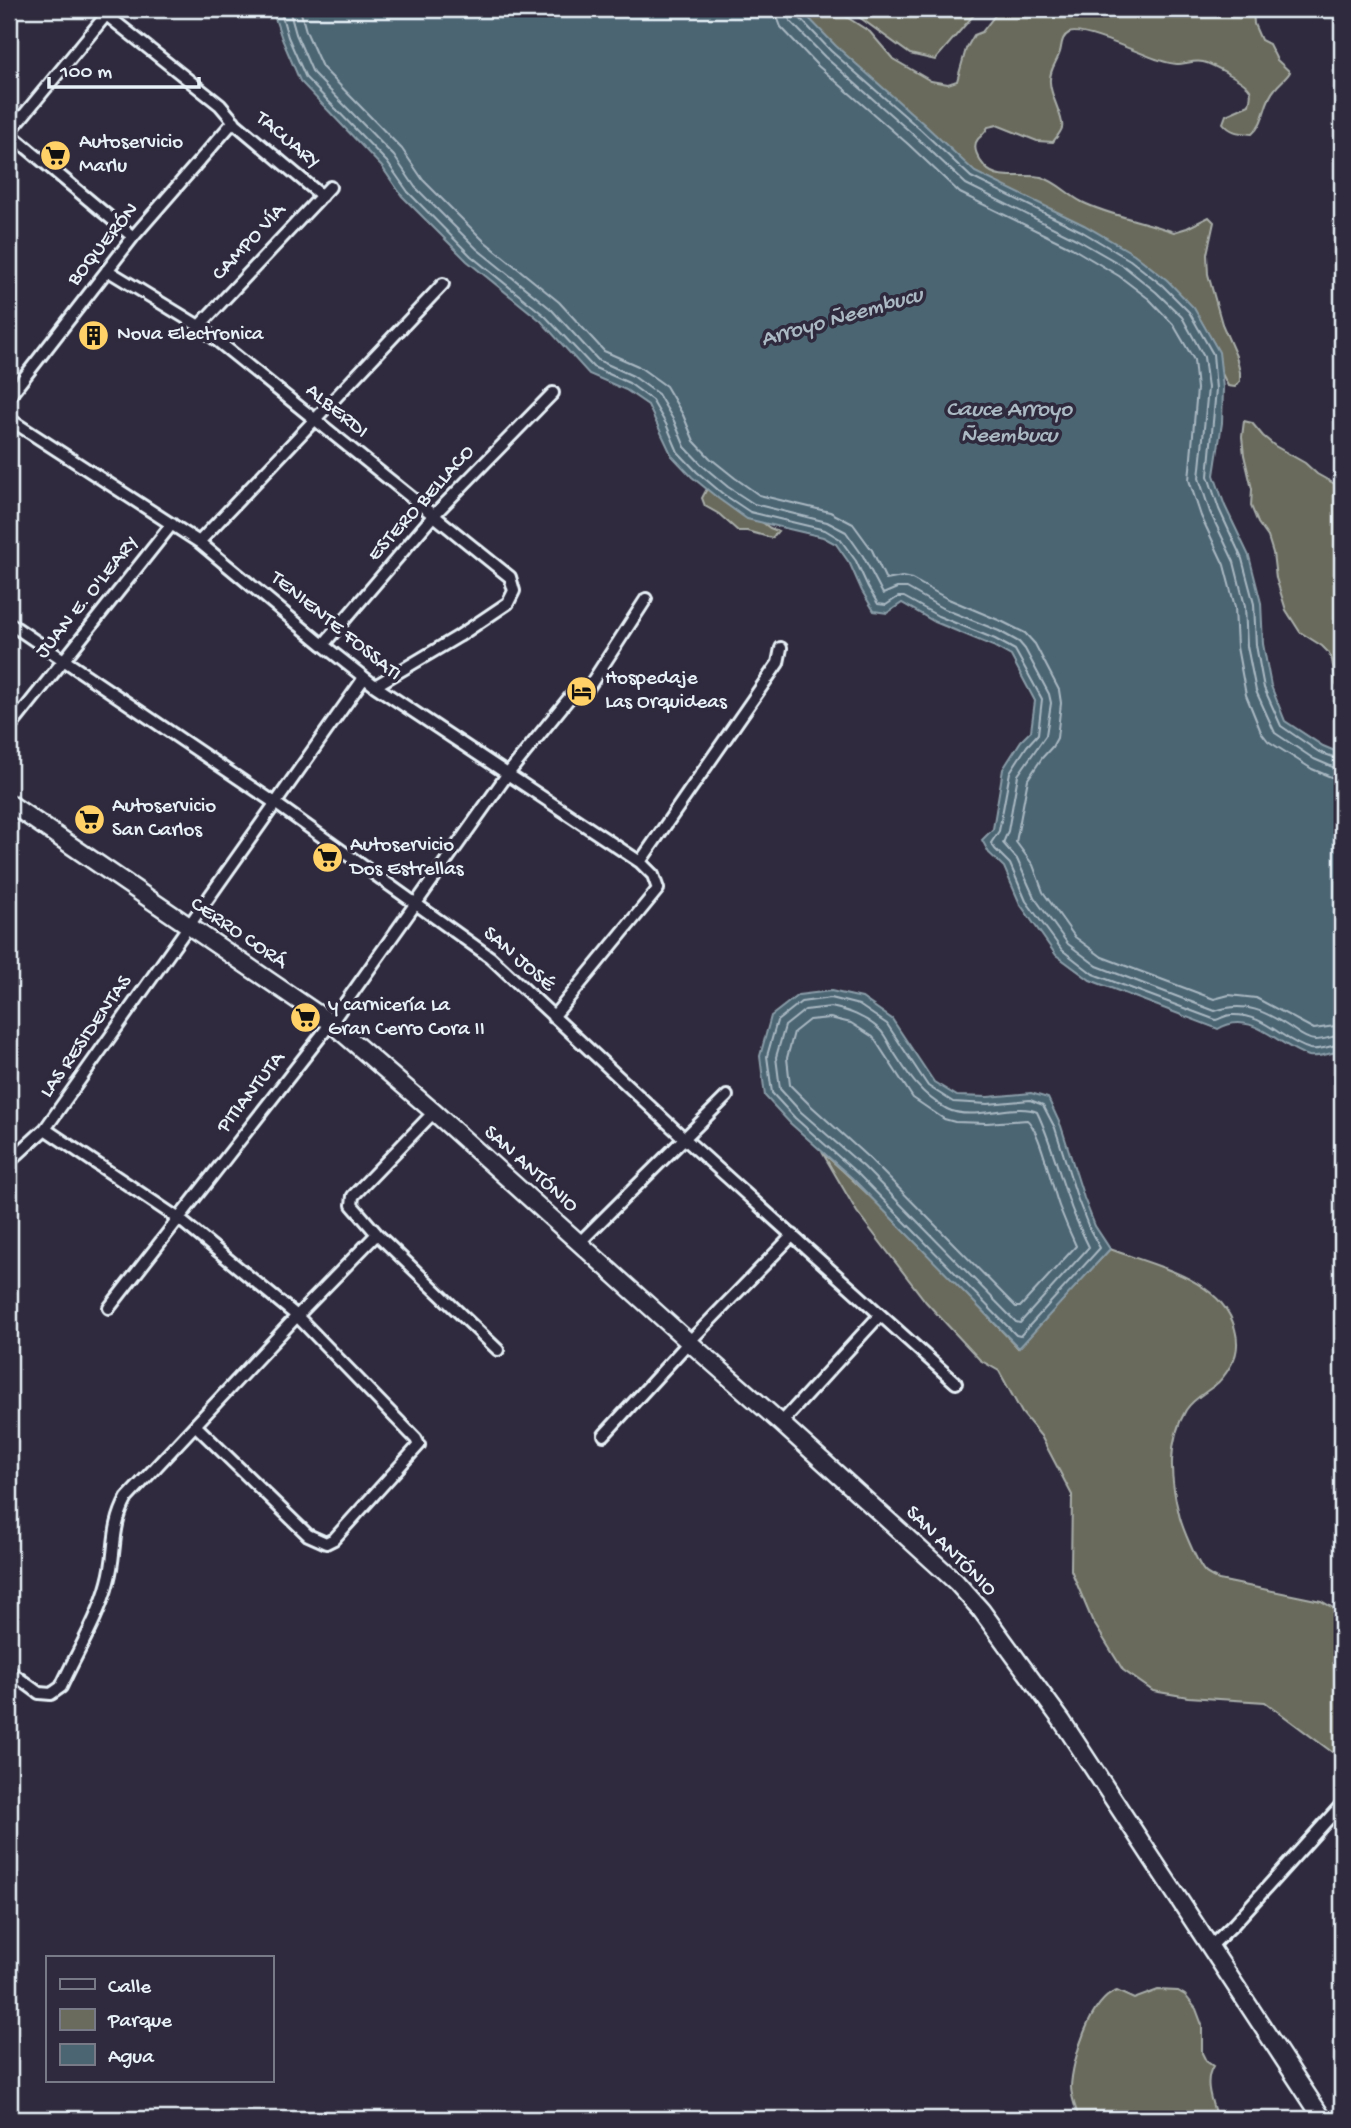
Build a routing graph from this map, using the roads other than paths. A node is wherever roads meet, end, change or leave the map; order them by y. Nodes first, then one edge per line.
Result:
1 (105, 11) edge
2 (234, 121) junction
3 (9, 133) edge
4 (326, 192) joint
5 (133, 237) junction
6 (107, 270) junction
7 (443, 284) dead end
8 (199, 326) junction
9 (554, 393) dead end
10 (9, 397) edge
11 (9, 419) edge
12 (316, 420) junction
13 (433, 516) junction
14 (172, 524) junction
15 (200, 542) junction
16 (646, 599) dead end
17 (9, 623) edge
18 (323, 645) junction
19 (781, 648) dead end
20 (63, 660) junction
21 (365, 678) junction
22 (375, 686) junction
23 (9, 729) edge
24 (507, 775) junction
25 (9, 803) edge
26 (275, 803) junction
27 (640, 862) junction
28 (416, 904) junction
29 (188, 926) junction
30 (553, 1017) junction
31 (331, 1023) junction
32 (727, 1096) dead end
33 (434, 1112) junction
34 (45, 1129) junction
35 (685, 1139) junction
36 (9, 1162) edge
37 (179, 1219) junction
38 (377, 1234) junction
39 (793, 1235) junction
40 (579, 1243) junction
41 (109, 1308) dead end
42 (880, 1315) junction
43 (297, 1316) junction
44 (689, 1342) junction
45 (498, 1350) dead end
46 (956, 1383) dead end
47 (782, 1423) junction
48 (195, 1425) junction
49 (604, 1435) dead end
50 (9, 1671) edge
51 (1342, 1804) edge
52 (1210, 1947) junction
53 (1324, 2119) edge

1 - 2 street, TACUARY
1 - 3 street
2 - 4 street, TACUARY
2 - 5 street, BOQUERÓN
3 - 5 street
4 - 8 street, CAMPO VÍA
5 - 6 street, BOQUERÓN
6 - 8 street, ALBERDI
6 - 10 street, BOQUERÓN
7 - 12 street
8 - 12 street, ALBERDI
9 - 13 street, ESTERO BELLACO
11 - 14 street, TENIENTE FOSSATI
12 - 13 street, ALBERDI
12 - 15 street
13 - 18 street, ESTERO BELLACO
13 - 22 street, ALBERDI
14 - 15 street, TENIENTE FOSSATI
14 - 20 street, JUAN E. O'LEARY
15 - 18 street, TENIENTE FOSSATI
16 - 24 street, PITIANTUTA
17 - 20 street, SAN JOSÉ
18 - 21 street, TENIENTE FOSSATI
19 - 27 street
20 - 23 street, JUAN E. O'LEARY
20 - 26 street, SAN JOSÉ
21 - 22 street, TENIENTE FOSSATI
21 - 26 street, LAS RESIDENTAS
22 - 24 street, TENIENTE FOSSATI
24 - 27 street, TENIENTE FOSSATI
24 - 28 street, PITIANTUTA
25 - 29 street, CERRO CORÁ
26 - 28 street, SAN JOSÉ
26 - 29 street, LAS RESIDENTAS
27 - 30 street
28 - 30 street, SAN JOSÉ
28 - 31 street, PITIANTUTA
29 - 31 street, CERRO CORÁ
29 - 34 street, LAS RESIDENTAS
30 - 35 street, SAN JOSÉ
31 - 33 street, CERRO CORÁ
31 - 37 street, PITIANTUTA
32 - 35 street
33 - 38 street
33 - 40 street, SAN ANTÓNIO
34 - 36 street, LAS RESIDENTAS
34 - 37 street
35 - 39 street, SAN JOSÉ
35 - 40 street
37 - 41 street, PITIANTUTA
37 - 43 street
38 - 43 street
38 - 45 street
39 - 42 street, SAN JOSÉ
39 - 44 street
40 - 44 street, SAN ANTÓNIO
42 - 46 street, SAN JOSÉ
42 - 47 street
43 - 48 street
43 - 48 street
44 - 47 street, SAN ANTÓNIO
44 - 49 street
47 - 52 street, SAN ANTÓNIO
48 - 50 street
51 - 52 street
52 - 53 street, SAN ANTÓNIO

